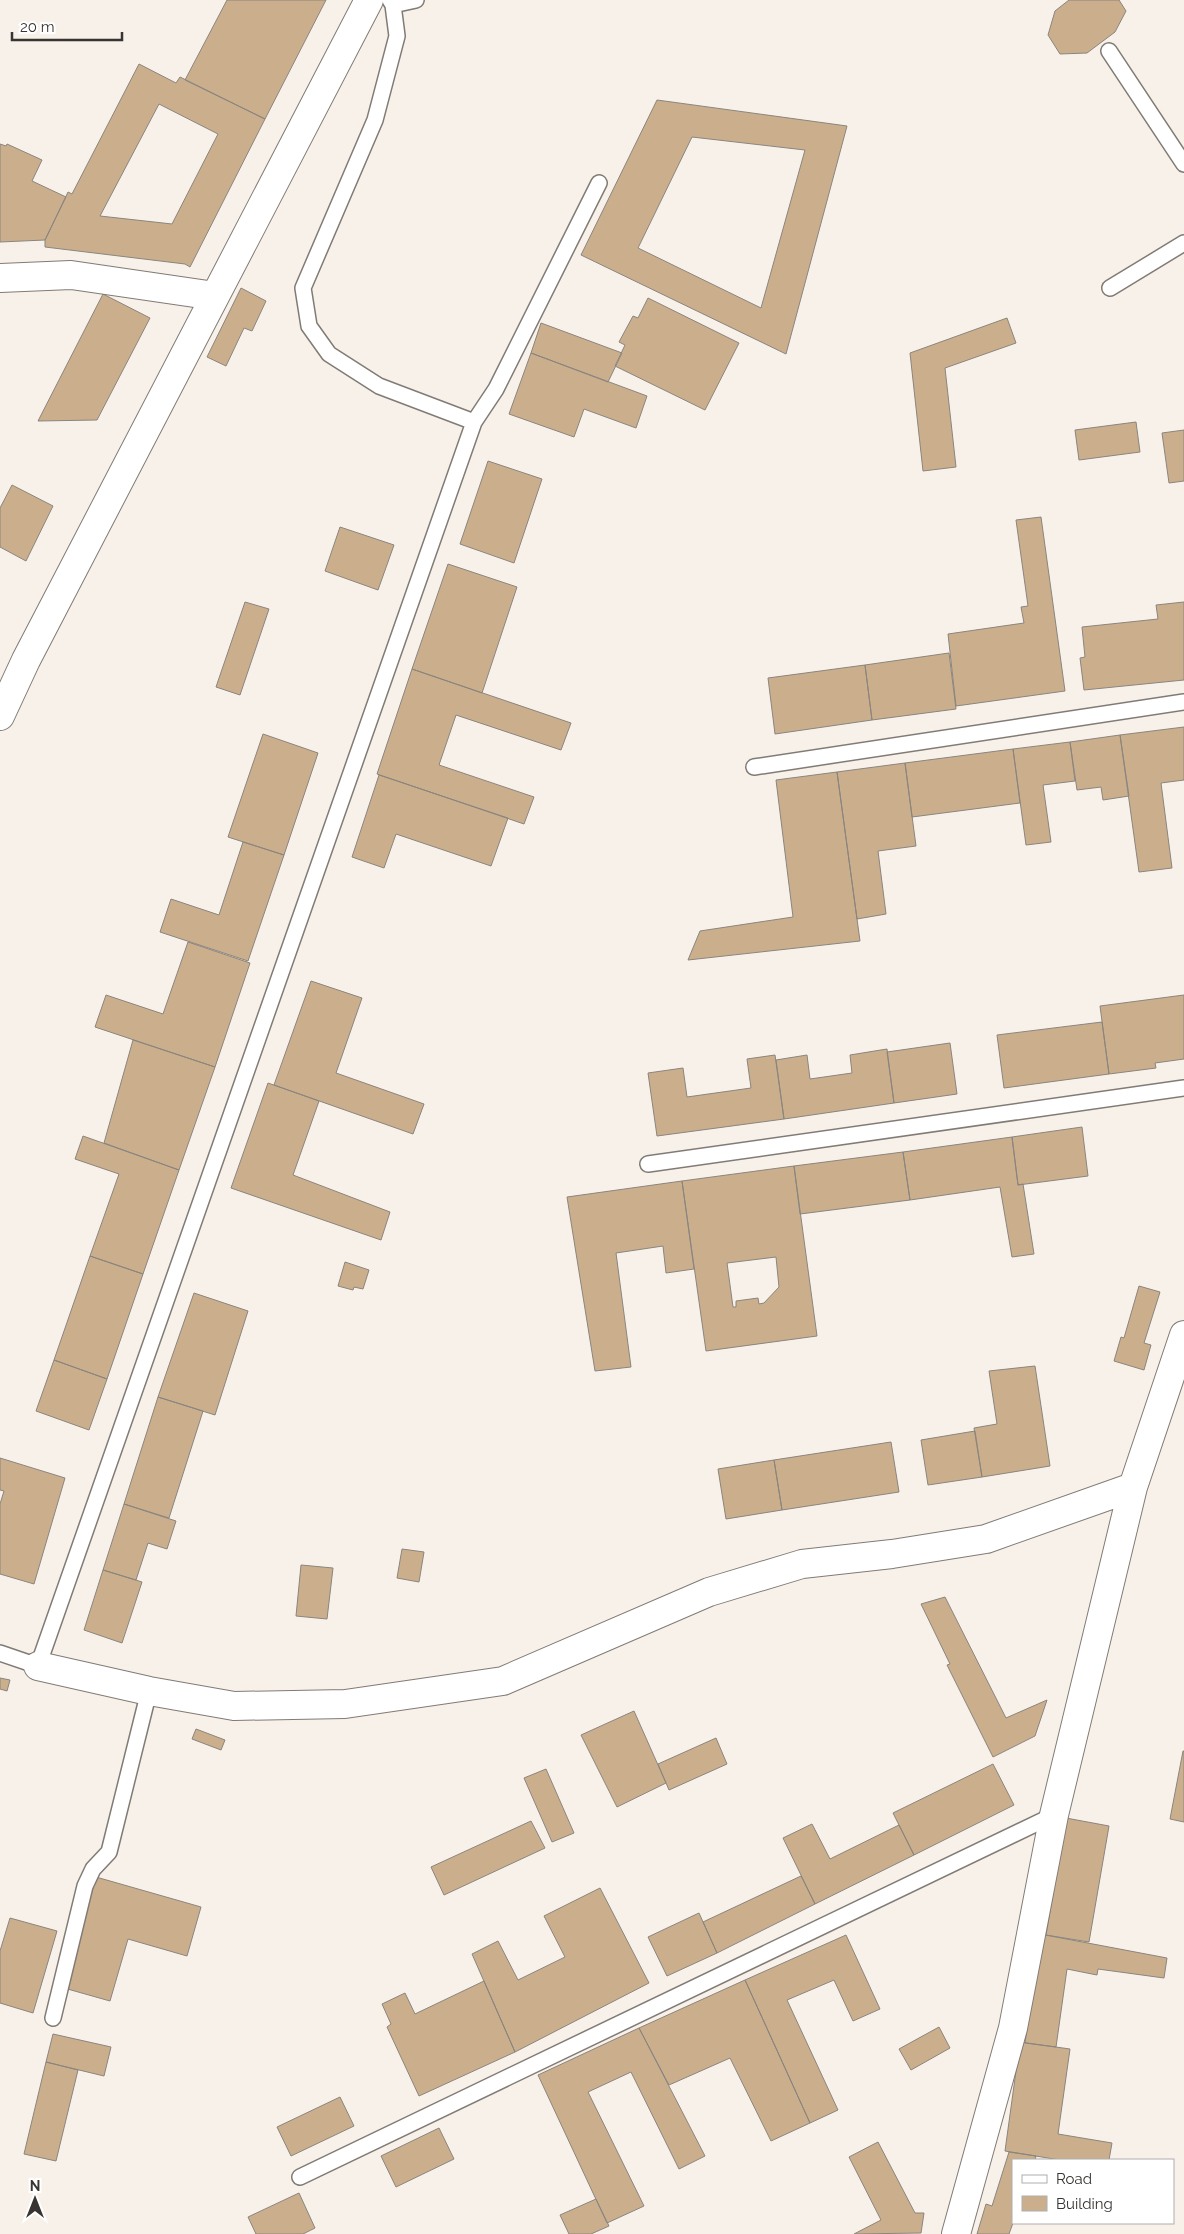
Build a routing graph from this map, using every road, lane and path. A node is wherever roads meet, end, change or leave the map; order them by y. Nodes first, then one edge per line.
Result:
1 (416, 0) edge
2 (384, 2) edge
3 (1109, 51) dead end
4 (1184, 164) edge
5 (599, 183) dead end
6 (1184, 243) edge
7 (0, 278) edge
8 (1110, 288) dead end
9 (215, 296) junction
10 (474, 422) junction
11 (13, 661) edge
12 (1184, 702) edge
13 (0, 716) edge
14 (754, 767) dead end
15 (1184, 1088) edge
16 (648, 1164) dead end
17 (1184, 1335) edge
18 (1132, 1487) junction
19 (0, 1653) edge
20 (38, 1666) junction
21 (149, 1691) junction
22 (1054, 1814) junction
23 (53, 2018) dead end
24 (300, 2177) dead end
25 (956, 2234) edge

1 - 2 lane
2 - 9 street
2 - 10 lane
3 - 4 lane
5 - 10 lane
6 - 8 lane
7 - 9 street
9 - 11 street
10 - 20 lane
11 - 13 street
12 - 14 lane
15 - 16 lane
17 - 18 street
18 - 21 street
18 - 22 street
19 - 20 lane
20 - 21 street
21 - 23 lane
22 - 24 lane
22 - 25 street

